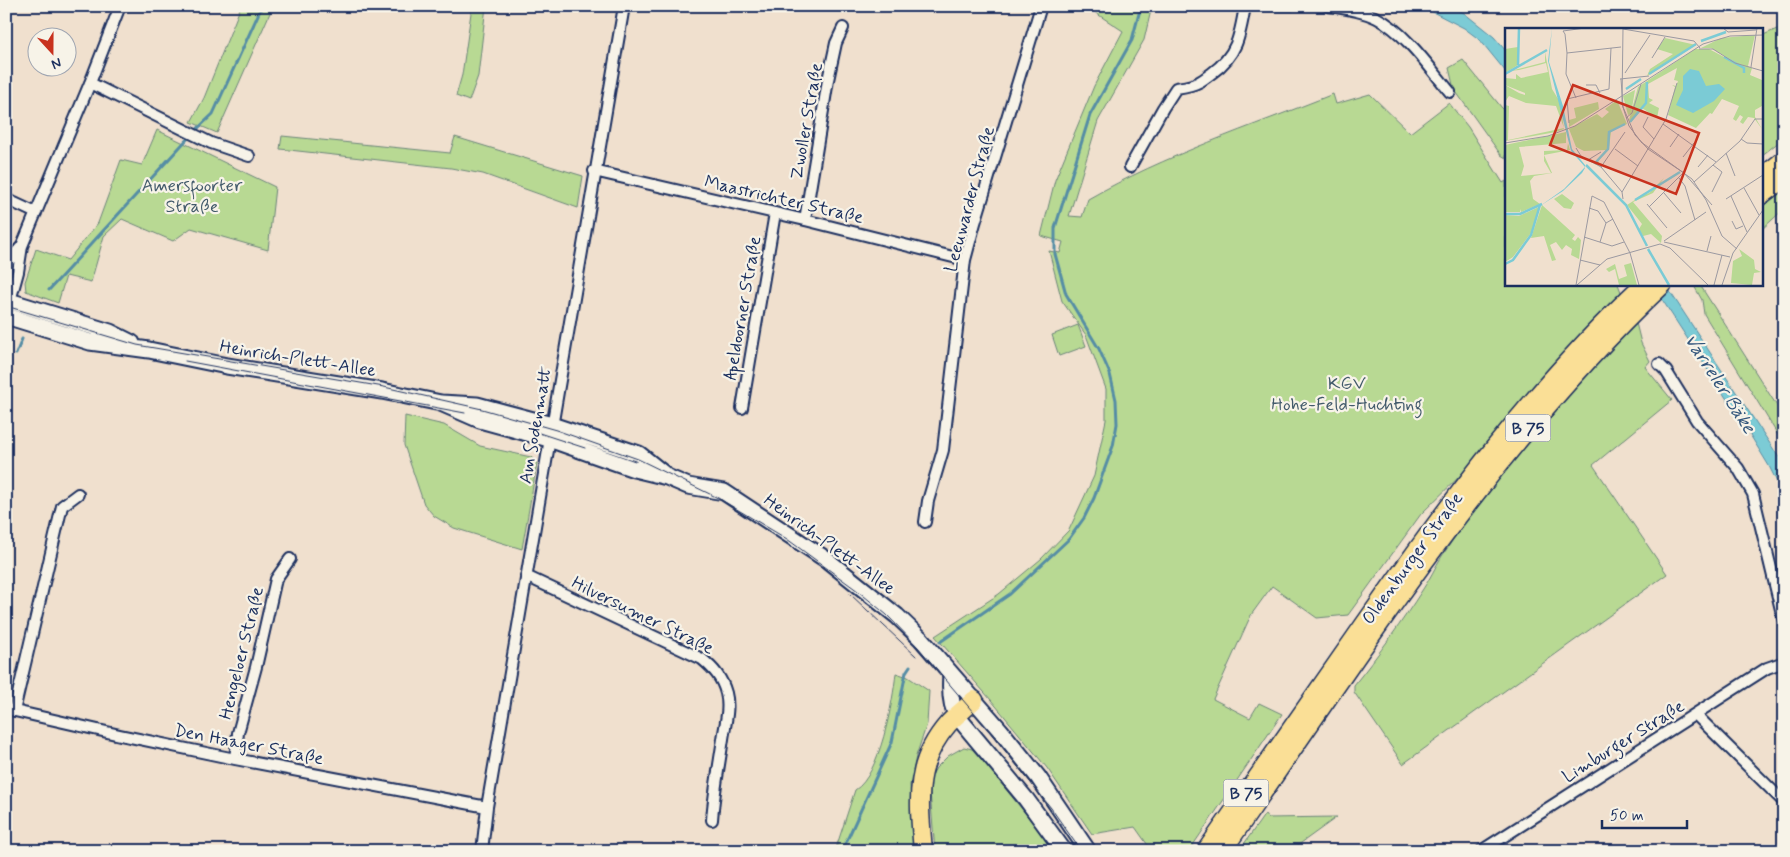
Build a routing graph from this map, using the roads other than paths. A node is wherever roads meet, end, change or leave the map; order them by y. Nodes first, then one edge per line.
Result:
1 (120, 6) edge
2 (624, 6) edge
3 (1041, 6) edge
4 (1245, 6) edge
5 (1328, 6) edge
6 (843, 28) dead end
7 (90, 83) junction
8 (1450, 92) dead end
9 (249, 156) dead end
10 (1784, 160) edge
11 (1130, 167) dead end
12 (594, 171) junction
13 (1762, 177) edge
14 (1784, 178) edge
15 (1762, 195) edge
16 (6, 199) edge
17 (36, 213) junction
18 (775, 213) junction
19 (805, 220) junction
20 (22, 246) junction
21 (965, 260) junction
22 (6, 264) edge
23 (1650, 287) edge
24 (7, 302) edge
25 (1629, 307) junction
26 (6, 316) edge
27 (149, 350) junction
28 (1659, 364) dead end
29 (742, 408) dead end
30 (550, 432) junction
31 (78, 494) dead end
32 (925, 522) dead end
33 (290, 559) dead end
34 (526, 576) junction
35 (1784, 622) edge
36 (1784, 662) edge
37 (951, 675) junction
38 (974, 700) junction
39 (10, 710) edge
40 (1696, 714) junction
41 (957, 716) junction
42 (235, 759) junction
43 (1784, 802) edge
44 (487, 807) junction
45 (712, 820) dead end
46 (482, 851) edge
47 (923, 851) edge
48 (1064, 851) edge
49 (1088, 851) edge
50 (1206, 851) edge
51 (1222, 851) edge
52 (1481, 851) edge

1 - 7 street
2 - 12 street, Am Sodenmatt
3 - 21 street, Leeuwarder Straße
4 - 11 street
5 - 8 street
6 - 19 street, Zwoller Straße
7 - 9 street
7 - 17 street
10 - 13 highway
12 - 18 street, Maastrichter Straße
12 - 30 street, Am Sodenmatt
14 - 15 highway
16 - 17 street
17 - 20 street
18 - 19 street, Maastrichter Straße
18 - 29 street, Apeldoorner Straße
19 - 21 street, Maastrichter Straße
20 - 22 street
20 - 24 street
21 - 32 street, Leeuwarder Straße
23 - 25 highway, Oldenburger Straße / B 75
24 - 27 main road, Heinrich-Plett-Allee
25 - 50 highway, Oldenburger Straße / B 75
25 - 51 highway, Oldenburger Straße / B 75
26 - 27 main road, Heinrich-Plett-Allee
27 - 30 main road, Heinrich-Plett-Allee
28 - 35 street
30 - 34 street, Am Sodenmatt
30 - 37 main road, Heinrich-Plett-Allee
31 - 39 street
33 - 42 street, Hengeloer Straße
34 - 44 street, Am Sodenmatt
34 - 45 street, Hilversumer Straße
36 - 40 street, Limburger Straße
37 - 38 main road, Heinrich-Plett-Allee
37 - 41 main road
38 - 41 highway
38 - 49 main road, Heinrich-Plett-Allee
39 - 42 street, Den Haager Straße
40 - 43 street
40 - 52 street, Limburger Straße
41 - 47 highway
41 - 48 main road
42 - 44 street, Den Haager Straße
44 - 46 street, Am Sodenmatt

